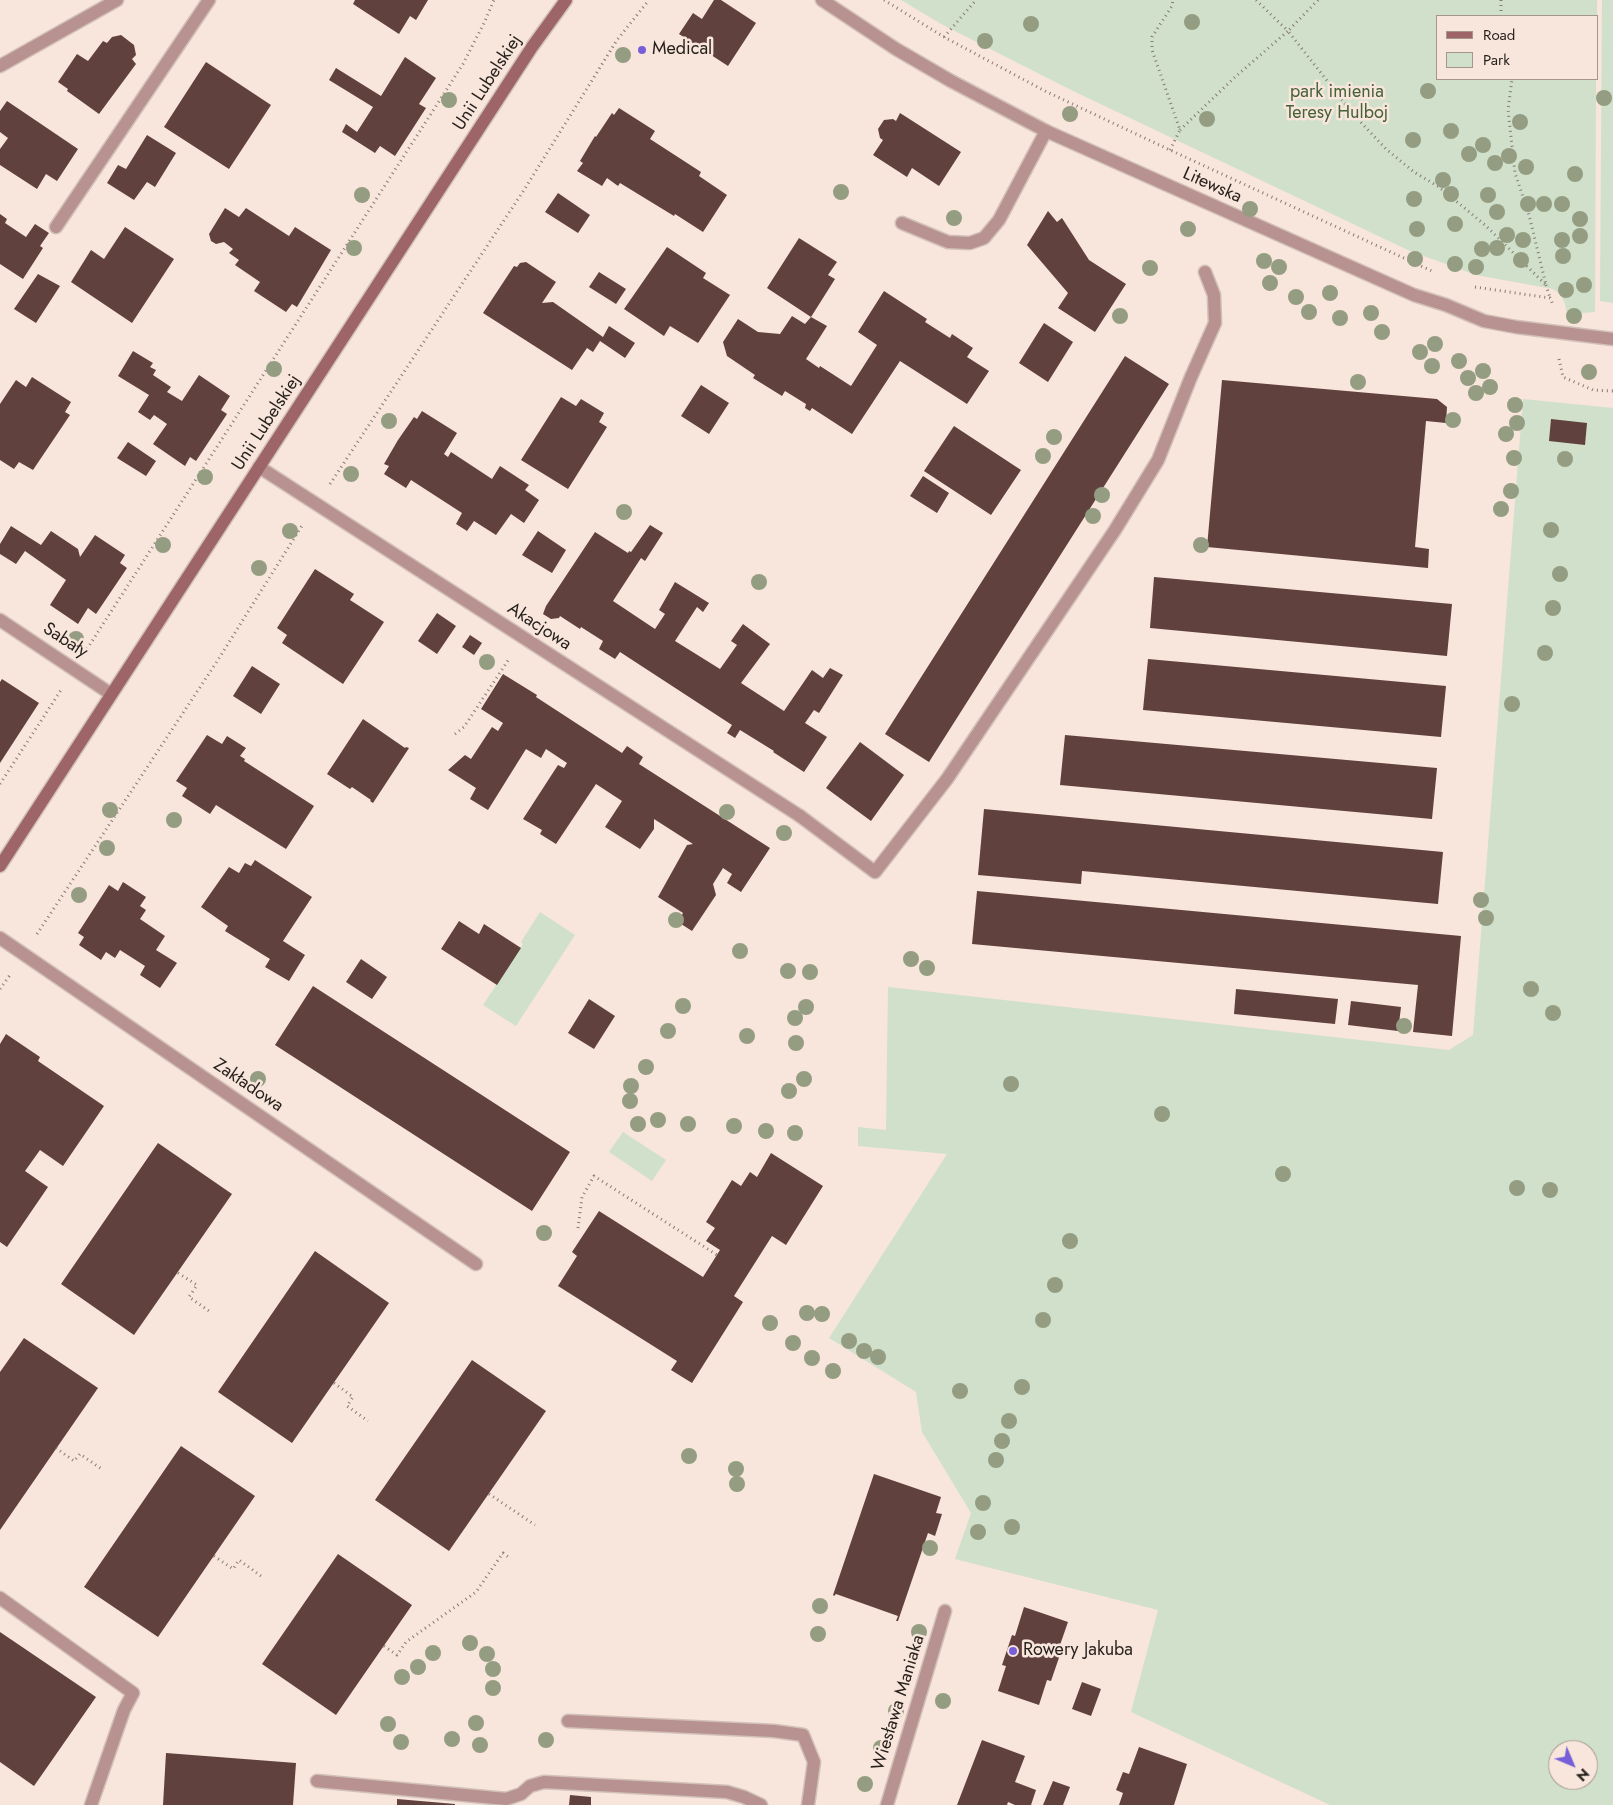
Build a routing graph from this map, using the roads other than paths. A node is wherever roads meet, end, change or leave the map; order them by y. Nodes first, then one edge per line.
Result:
1 (117, 0) edge
2 (209, 0) edge
3 (566, 0) edge
4 (822, 0) edge
5 (0, 66) edge
6 (1046, 131) junction
7 (902, 223) dead end
8 (56, 227) dead end
9 (1205, 272) dead end
10 (1613, 339) edge
11 (259, 467) junction
12 (0, 620) edge
13 (111, 694) junction
14 (0, 866) edge
15 (0, 938) edge
16 (476, 1264) dead end
17 (0, 1598) edge
18 (945, 1611) dead end
19 (568, 1721) dead end
20 (317, 1781) dead end
21 (91, 1805) edge
22 (761, 1805) edge
23 (808, 1805) edge
24 (887, 1805) edge

1 - 5 street
2 - 8 street
3 - 11 street, Unii Lubelskiej
4 - 6 street, Litewska
6 - 7 street
6 - 10 street, Litewska
9 - 11 street, Akacjowa
11 - 13 street, Unii Lubelskiej
12 - 13 street, Sabały
13 - 14 street, Unii Lubelskiej
15 - 16 street, Zakładowa
17 - 21 street
18 - 24 street, Wiesława Maniaka
19 - 23 street
20 - 22 street

